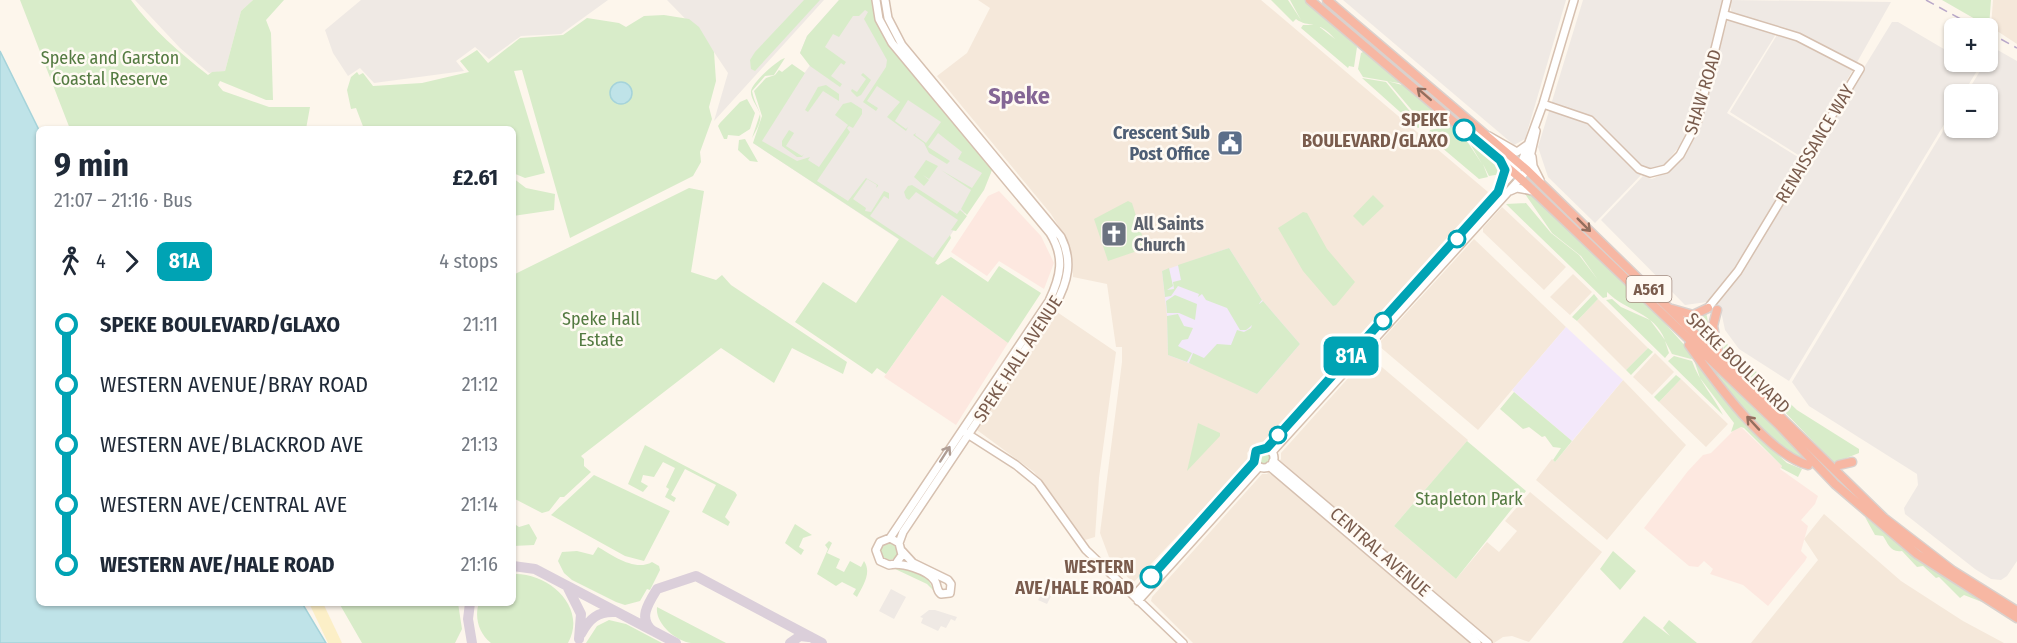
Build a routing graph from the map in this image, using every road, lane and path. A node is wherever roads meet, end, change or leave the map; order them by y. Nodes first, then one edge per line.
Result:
1 (876, 0) edge
2 (885, 0) edge
3 (1310, 0) edge
4 (1327, 0) edge
5 (1574, 0) edge
6 (1727, 0) edge
7 (1726, 15) junction
8 (1370, 36) junction
9 (1362, 44) junction
10 (1543, 104) junction
11 (1486, 135) junction
12 (1532, 141) junction
13 (1500, 160) junction
14 (1520, 171) junction
15 (1544, 186) junction
16 (1534, 191) junction
17 (1498, 192) junction
18 (1508, 192) junction
19 (1554, 210) junction
20 (1067, 279) junction
21 (1046, 305) junction
22 (1666, 306) junction
23 (1713, 309) junction
24 (1677, 328) junction
25 (1719, 357) junction
26 (1794, 429) junction
27 (965, 432) junction
28 (1269, 450) junction
29 (1852, 462) dead end
30 (1257, 464) junction
31 (1271, 464) junction
32 (1808, 465) dead end
33 (1839, 465) dead end
34 (1841, 490) junction
35 (916, 513) junction
36 (890, 538) junction
37 (899, 543) junction
38 (902, 551) junction
39 (897, 562) junction
40 (924, 570) junction
41 (1136, 598) junction
42 (2014, 613) edge
43 (1183, 643) edge
44 (1477, 643) edge
45 (1488, 643) edge

1 - 21 street, SPEKE HALL AVENUE
2 - 20 street, SPEKE HALL AVENUE
3 - 9 highway, SPEKE BOULEVARD / A561
4 - 8 highway, SPEKE BOULEVARD / A561
5 - 10 street
6 - 7 street, SHAW ROAD
7 - 10 street, SHAW ROAD
7 - 23 street, RENAISSANCE WAY
8 - 9 highway
8 - 11 highway, SPEKE BOULEVARD / A561
13 -> 9 highway, SPEKE BOULEVARD / A561
10 - 12 street
11 - 12 street
11 - 14 highway, SPEKE BOULEVARD / A561
12 - 14 street
12 - 15 street
13 - 14 highway, SPEKE BOULEVARD / A561
13 - 17 street
14 - 15 highway, SPEKE BOULEVARD / A561
14 - 16 highway, SPEKE BOULEVARD / A561
14 - 17 street
14 - 18 street
14 - 19 street, A561
15 -> 22 highway, SPEKE BOULEVARD / A561
16 - 18 street
16 - 19 highway, SPEKE BOULEVARD / A561
17 - 28 street
18 - 28 street
19 - 24 highway, SPEKE BOULEVARD / A561
20 - 21 street
20 - 27 street, SPEKE HALL AVENUE
21 - 27 street, SPEKE HALL AVENUE
22 - 23 highway
22 - 25 highway, SPEKE BOULEVARD / A561
23 - 25 highway
32 -> 24 highway
24 - 34 highway, SPEKE BOULEVARD / A561
25 - 26 highway, SPEKE BOULEVARD / A561
26 - 34 highway, A561
26 - 42 highway, SPEKE BOULEVARD / A561
27 - 35 street, SPEKE HALL AVENUE
36 -> 27 street, SPEKE HALL AVENUE
27 - 41 street
28 - 30 street
28 - 31 street
29 - 33 highway
30 - 31 street
30 - 41 street
31 - 44 street, CENTRAL AVENUE
31 - 45 street, CENTRAL AVENUE
34 - 42 highway, SPEKE BOULEVARD / A561
35 - 37 street, SPEKE HALL AVENUE
35 - 40 street
36 - 37 street
36 - 39 street
37 - 38 street
38 - 39 street
38 - 40 street
39 - 40 street
41 - 43 street

